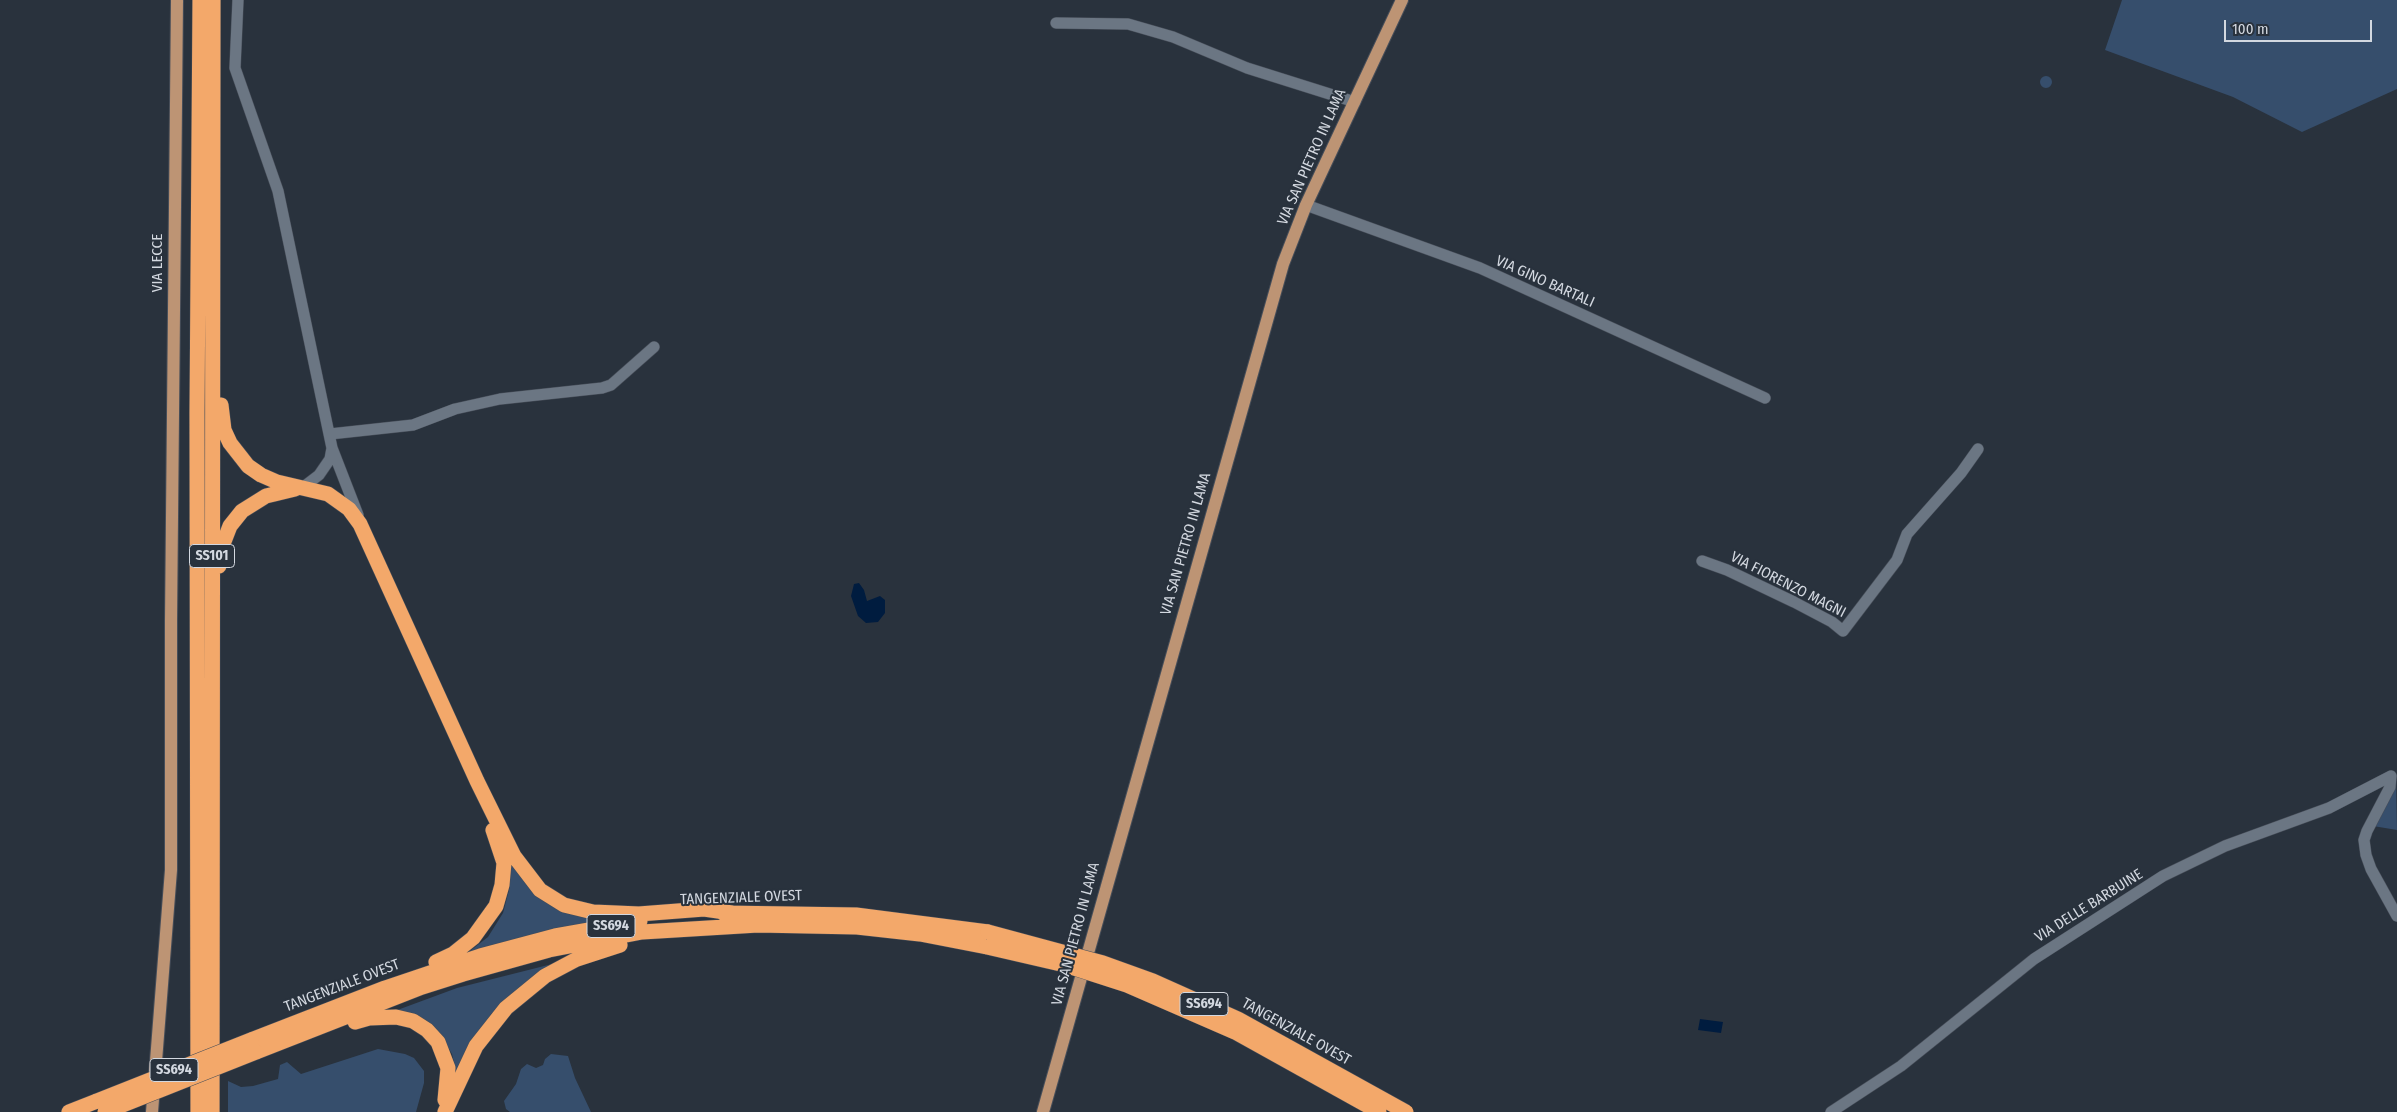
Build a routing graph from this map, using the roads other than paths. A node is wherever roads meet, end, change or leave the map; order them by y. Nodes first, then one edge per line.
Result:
1 (177, 0) edge
2 (200, 0) edge
3 (213, 0) edge
4 (238, 0) edge
5 (1402, 0) edge
6 (1056, 23) dead end
7 (1355, 102) junction
8 (1306, 205) junction
9 (213, 277) junction
10 (654, 347) dead end
11 (1765, 398) dead end
12 (330, 434) junction
13 (332, 448) junction
14 (1978, 449) dead end
15 (302, 488) junction
16 (369, 543) junction
17 (1702, 562) dead end
18 (212, 697) junction
19 (477, 781) junction
20 (732, 913) junction
21 (2397, 916) edge
22 (758, 925) junction
23 (987, 940) junction
24 (328, 1010) junction
25 (254, 1046) junction
26 (101, 1106) edge
27 (69, 1112) edge
28 (152, 1112) edge
29 (198, 1112) edge
30 (212, 1112) edge
31 (444, 1112) edge
32 (1043, 1112) edge
33 (1379, 1112) edge
34 (1406, 1112) edge
35 (1831, 1112) edge

1 - 28 main road, VIA LECCE
2 - 29 highway, SS101
3 - 9 highway, SS101
4 - 12 street
5 - 7 main road, VIA SAN PIETRO IN LAMA
6 - 7 street
7 - 8 main road, VIA SAN PIETRO IN LAMA
8 - 11 street, VIA GINO BARTALI
8 - 32 main road, VIA SAN PIETRO IN LAMA
9 - 15 highway
9 - 18 highway, SS101
10 - 12 street
12 - 13 street
13 - 15 street
13 - 16 street
14 - 17 street, VIA FIORENZO MAGNI
15 - 16 highway
15 - 18 highway
16 - 19 highway
18 - 30 highway, SS101
19 - 20 highway
19 - 24 highway
20 - 23 highway, TANGENZIALE OVEST / SS694
20 - 24 highway, TANGENZIALE OVEST / SS694
21 - 35 street, VIA DELLE BARBUINE
22 - 23 highway, TANGENZIALE OVEST / SS694
22 - 25 highway, TANGENZIALE OVEST / SS694
22 - 31 highway
23 - 33 highway, TANGENZIALE OVEST / SS694, bridge
23 - 34 highway, TANGENZIALE OVEST / SS694, bridge
24 - 25 highway, TANGENZIALE OVEST / SS694
25 - 26 highway, TANGENZIALE OVEST / SS694, bridge
25 - 31 highway
26 - 27 highway, TANGENZIALE OVEST / SS694

